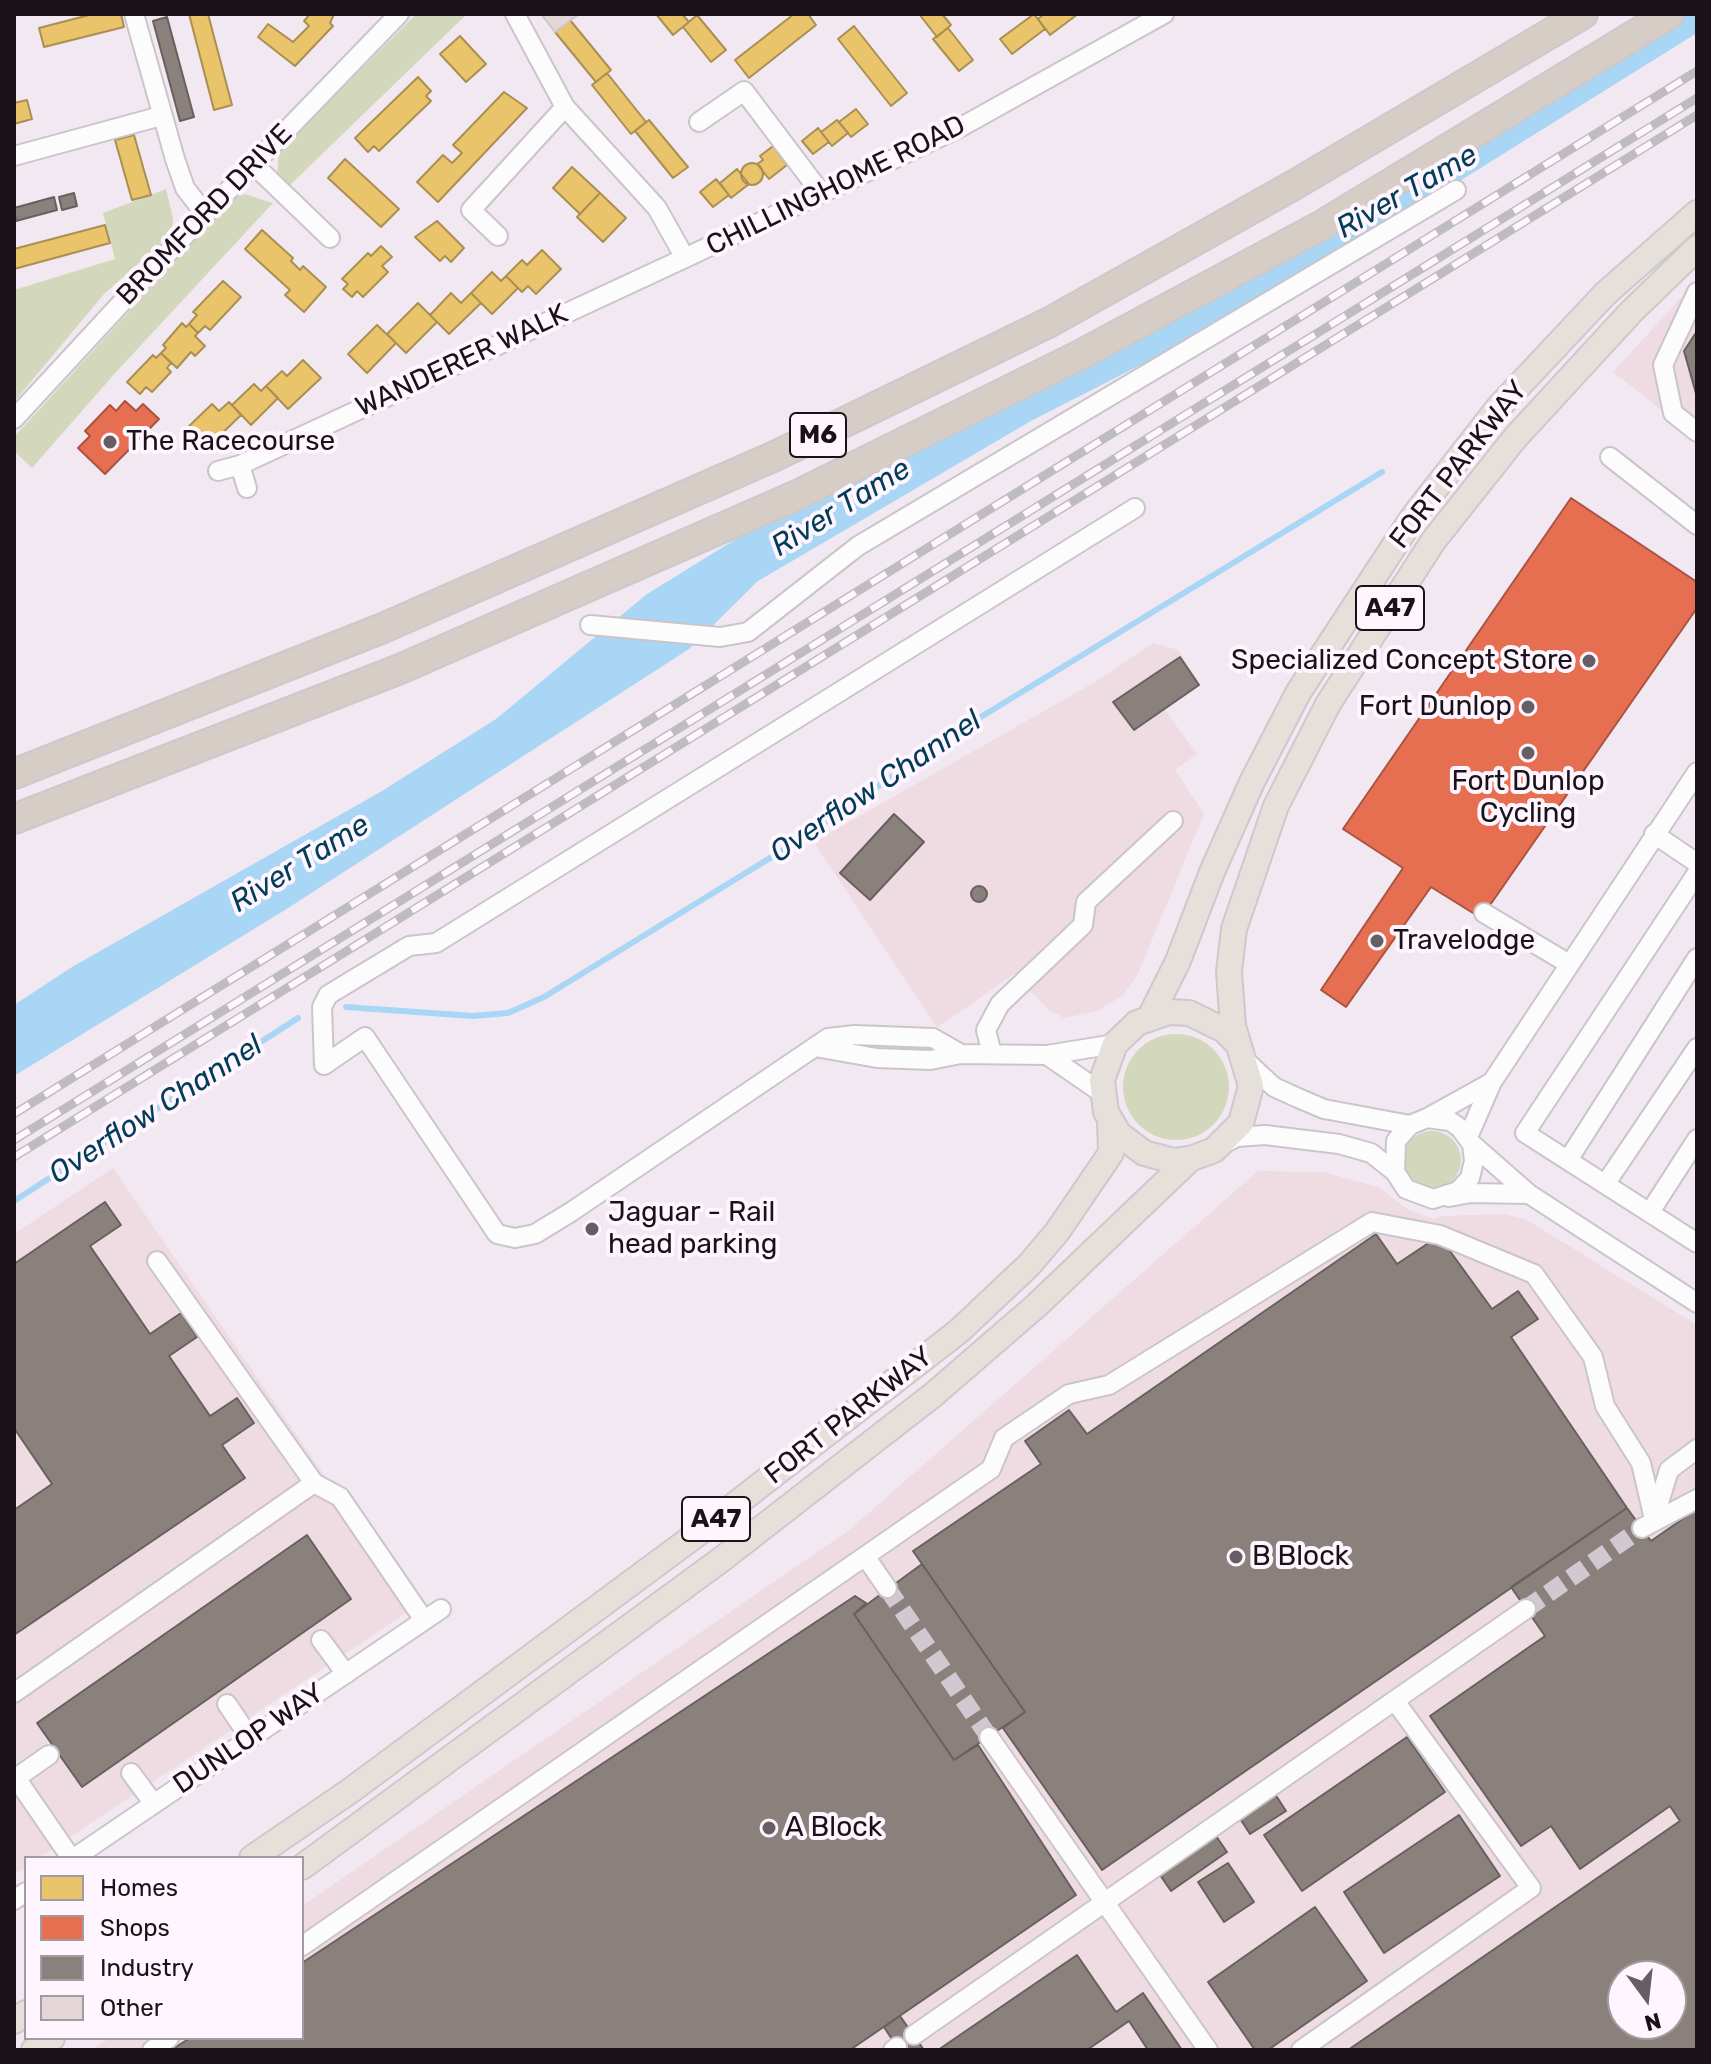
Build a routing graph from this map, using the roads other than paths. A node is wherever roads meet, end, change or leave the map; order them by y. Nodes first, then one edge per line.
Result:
1 (134, 14) edge
2 (399, 14) edge
3 (515, 14) edge
4 (1125, 14) edge
5 (1164, 14) edge
6 (1583, 14) edge
7 (1669, 14) edge
8 (1136, 31) junction
9 (565, 107) junction
10 (161, 116) junction
11 (699, 122) dead end
12 (14, 156) edge
13 (253, 164) junction
14 (1456, 190) dead end
15 (821, 193) junction
16 (1697, 213) edge
17 (205, 214) junction
18 (498, 236) dead end
19 (330, 238) dead end
20 (1697, 248) edge
21 (685, 258) junction
22 (1697, 292) edge
23 (14, 419) edge
24 (1697, 432) edge
25 (1610, 457) dead end
26 (240, 465) junction
27 (218, 471) dead end
28 (247, 488) dead end
29 (1135, 508) dead end
30 (1697, 525) edge
31 (590, 625) dead end
32 (14, 774) edge
33 (1697, 774) edge
34 (14, 819) edge
35 (1173, 821) dead end
36 (1654, 834) junction
37 (1697, 863) edge
38 (1697, 873) edge
39 (1484, 913) dead end
40 (1697, 958) edge
41 (1569, 964) junction
42 (1150, 1017) junction
43 (1115, 1044) junction
44 (1697, 1048) edge
45 (1242, 1053) junction
46 (992, 1054) junction
47 (1047, 1055) junction
48 (1492, 1082) junction
49 (1102, 1093) junction
50 (1110, 1121) junction
51 (1418, 1122) junction
52 (1697, 1139) edge
53 (1470, 1141) junction
54 (1225, 1143) junction
55 (1190, 1159) junction
56 (1568, 1160) junction
57 (1395, 1172) junction
58 (1606, 1183) junction
59 (1529, 1194) junction
60 (1443, 1198) junction
61 (1650, 1212) junction
62 (1694, 1233) edge
63 (157, 1261) dead end
64 (1697, 1303) edge
65 (1697, 1449) edge
66 (314, 1483) junction
67 (1697, 1499) edge
68 (1648, 1523) junction
69 (865, 1556) junction
70 (887, 1588) tunnel mouth
71 (441, 1609) dead end
72 (1526, 1609) tunnel mouth
73 (424, 1620) junction
74 (321, 1640) dead end
75 (346, 1674) junction
76 (14, 1693) edge
77 (1395, 1701) junction
78 (227, 1704) dead end
79 (989, 1737) tunnel mouth
80 (250, 1738) junction
81 (49, 1755) dead end
82 (131, 1773) dead end
83 (15, 1777) edge
84 (154, 1804) junction
85 (71, 1856) edge
86 (75, 1856) edge
87 (255, 1856) edge
88 (304, 1866) edge
89 (1104, 1903) junction
90 (304, 1945) edge
91 (914, 2035) dead end
92 (1208, 2050) edge
93 (1301, 2050) edge

1 - 10 street
2 - 13 street, BROMFORD DRIVE
3 - 9 street, CHILLINGHOME ROAD
4 - 8 street
5 - 8 street, CHILLINGHOME ROAD
6 - 32 highway, M6
7 - 34 highway, M6
8 - 15 street, CHILLINGHOME ROAD
9 - 18 street
9 - 21 street, CHILLINGHOME ROAD
10 - 12 street
10 - 17 street
11 - 15 street
13 - 17 street, BROMFORD DRIVE
13 - 19 street
14 - 31 street
15 - 21 street, CHILLINGHOME ROAD
16 - 42 main road, FORT PARKWAY / A47
17 - 23 street, BROMFORD DRIVE
20 - 45 main road, FORT PARKWAY / A47
21 - 26 street, WANDERER WALK
22 - 24 street
25 - 30 street
26 - 27 street, WANDERER WALK
26 - 28 street
29 - 46 street
33 - 36 street
35 - 46 street
36 - 37 street
36 - 41 street
38 - 56 street
39 - 41 street
40 - 56 street
41 - 48 street
42 - 43 main road, FORT PARKWAY / A47
42 - 45 main road
43 - 47 street
43 - 49 main road, FORT PARKWAY / A47
44 - 58 street
45 - 51 street
45 - 54 main road, FORT PARKWAY / A47
46 - 47 street
47 - 49 street
48 - 51 street
48 - 53 street
49 - 50 main road, FORT PARKWAY / A47
50 - 55 main road, FORT PARKWAY / A47
50 - 87 main road, FORT PARKWAY / A47
51 - 53 street
51 - 57 street
52 - 61 street
53 - 59 street
53 - 60 street
54 - 55 main road, FORT PARKWAY / A47
54 - 57 street
55 - 88 main road, FORT PARKWAY / A47
56 - 58 street
57 - 60 street
58 - 61 street
59 - 60 street
59 - 64 street
61 - 62 street
63 - 66 street
65 - 68 street
66 - 73 street
66 - 76 street
67 - 68 street
68 - 69 street
69 - 70 street
69 - 90 street
71 - 73 street, DUNLOP WAY
72 - 77 street
73 - 75 street, DUNLOP WAY
74 - 75 street
75 - 80 street, DUNLOP WAY
77 - 89 street
77 - 93 street
78 - 80 street
79 - 89 street
80 - 84 street, DUNLOP WAY
81 - 83 street
82 - 84 street
83 - 85 street
84 - 86 street, DUNLOP WAY
89 - 91 street
89 - 92 street

